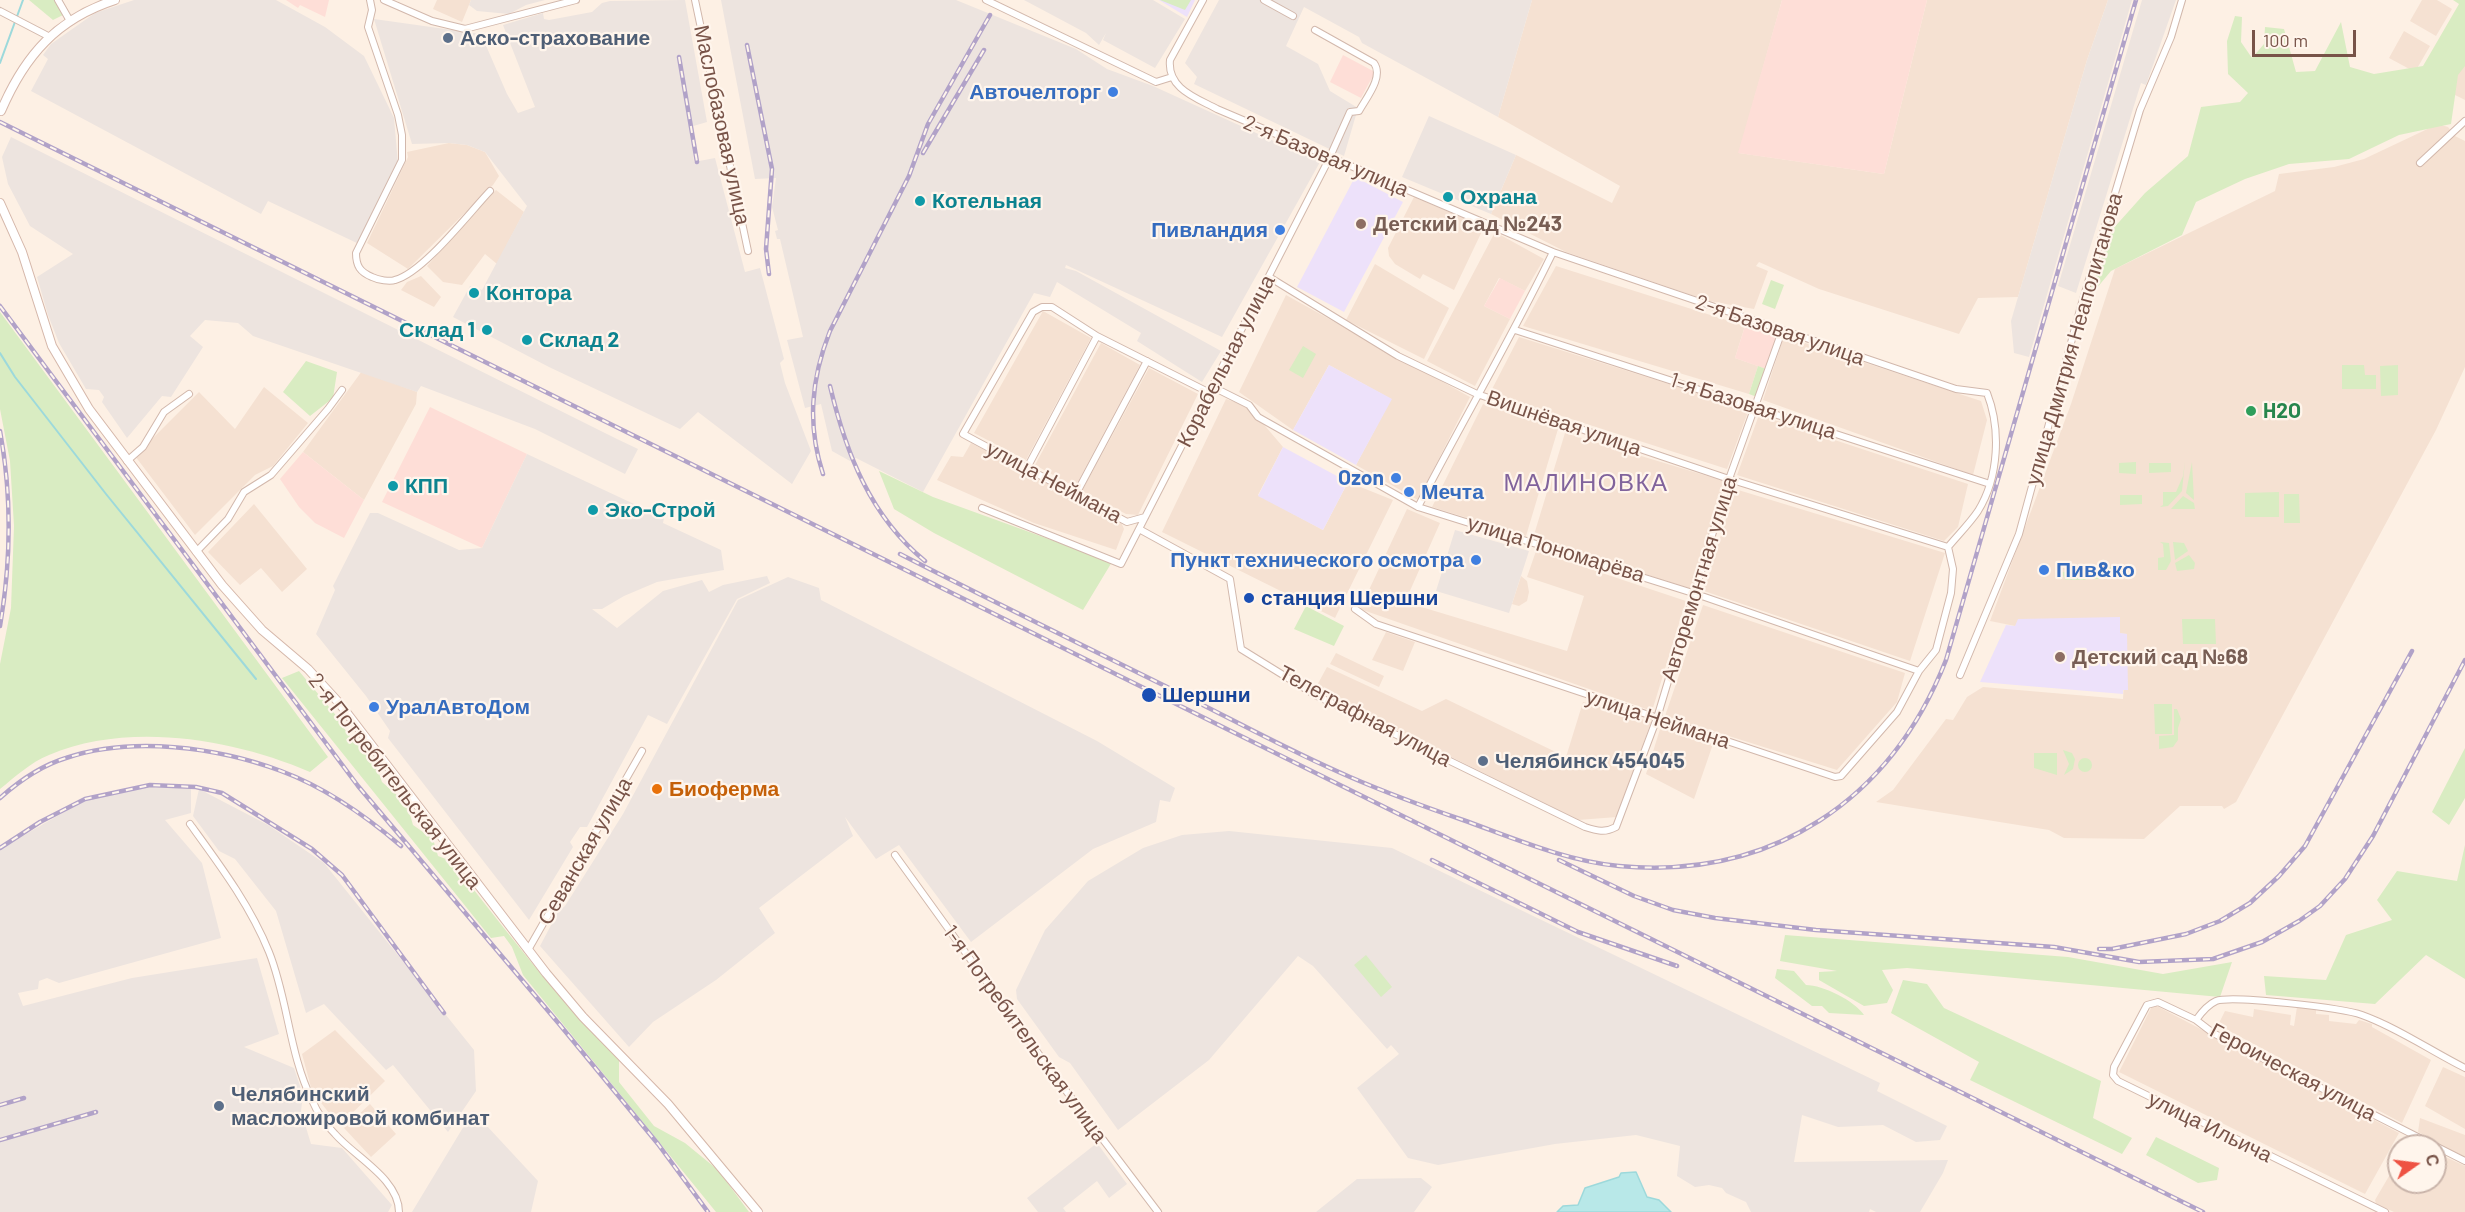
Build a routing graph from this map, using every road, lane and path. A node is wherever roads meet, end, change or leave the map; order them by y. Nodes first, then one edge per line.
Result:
1 (58, 0) edge
2 (115, 0) edge
3 (370, 0) edge
4 (384, 0) edge
5 (576, 0) edge
6 (695, 0) edge
7 (986, 0) edge
8 (1203, 0) edge
9 (1264, 0) edge
10 (2182, 0) edge
11 (0, 11) edge
12 (1293, 16) dead end
13 (70, 21) junction
14 (1315, 30) dead end
15 (48, 36) junction
16 (1172, 77) junction
17 (1, 111) edge
18 (2465, 121) edge
19 (1329, 159) junction
20 (2420, 163) dead end
21 (490, 191) dead end
22 (0, 203) edge
23 (748, 251) dead end
24 (1553, 252) junction
25 (1269, 278) junction
26 (1515, 330) junction
27 (1782, 331) junction
28 (1097, 336) junction
29 (1147, 361) junction
30 (342, 390) dead end
31 (1211, 390) junction
32 (189, 394) dead end
33 (1477, 394) junction
34 (1756, 407) junction
35 (963, 434) joint
36 (127, 461) junction
37 (1027, 468) junction
38 (1729, 479) junction
39 (1990, 484) junction
40 (1076, 494) junction
41 (1418, 507) junction
42 (982, 508) dead end
43 (1145, 517) junction
44 (1139, 529) junction
45 (1948, 547) junction
46 (196, 552) junction
47 (1696, 594) junction
48 (1355, 609) dead end
49 (1919, 671) junction
50 (1960, 675) dead end
51 (1656, 718) junction
52 (642, 751) dead end
53 (190, 824) dead end
54 (1617, 827) joint
55 (895, 855) dead end
56 (528, 950) junction
57 (2152, 1002) joint
58 (2196, 1020) junction
59 (2465, 1068) edge
60 (2465, 1161) edge
61 (399, 1212) edge
62 (758, 1212) edge
63 (1158, 1212) edge
64 (2385, 1212) edge

1 - 13 street
2 - 13 street
3 - 21 street
4 - 5 street
6 - 23 street, Маслобазовая улица
7 - 16 street
8 - 16 street
9 - 12 street
10 - 50 street, улица Дмитрия Неаполитанова
11 - 15 street
13 - 15 street
14 - 19 street, Корабельная улица
15 - 17 street
16 - 19 street, 2-я Базовая улица
18 - 20 street
19 - 24 street, 2-я Базовая улица
19 - 25 street, Корабельная улица
22 - 36 street, 2-я Потребительская улица
24 - 26 street
24 - 27 street, 2-я Базовая улица
25 - 31 street, Корабельная улица
25 - 33 street, Вишнёвая улица
26 - 33 street
26 - 34 street, 1-я Базовая улица
27 - 34 street, Авторемонтная улица
27 - 39 street, 2-я Базовая улица
28 - 29 street, улица Пономарёва
28 - 35 street, улица Пономарёва
28 - 37 street
29 - 31 street, улица Пономарёва
29 - 40 street
30 - 46 street
31 - 41 street, улица Пономарёва
31 - 43 street, Корабельная улица
32 - 36 street
33 - 38 street, Вишнёвая улица
33 - 41 street
34 - 38 street, Авторемонтная улица
34 - 39 street, 1-я Базовая улица
35 - 37 street, улица Неймана
36 - 46 street, 2-я Потребительская улица
37 - 40 street, улица Неймана
38 - 45 street, Вишнёвая улица
38 - 47 street, Авторемонтная улица
39 - 45 street
40 - 43 street, улица Неймана
41 - 47 street, улица Пономарёва
42 - 44 street, Корабельная улица
43 - 44 street, Корабельная улица
44 - 54 street, Телеграфная улица
45 - 49 street
46 - 56 street, 2-я Потребительская улица
47 - 49 street, улица Пономарёва
47 - 51 street, Авторемонтная улица
48 - 51 street, улица Неймана
49 - 51 street, улица Неймана
51 - 54 street, Авторемонтная улица
52 - 56 street, Севанская улица
53 - 61 street
55 - 63 street, 1-я Потребительская улица
56 - 62 street, 2-я Потребительская улица
57 - 58 street, Героическая улица
57 - 64 street, улица Ильича
58 - 59 street
58 - 60 street, Героическая улица

